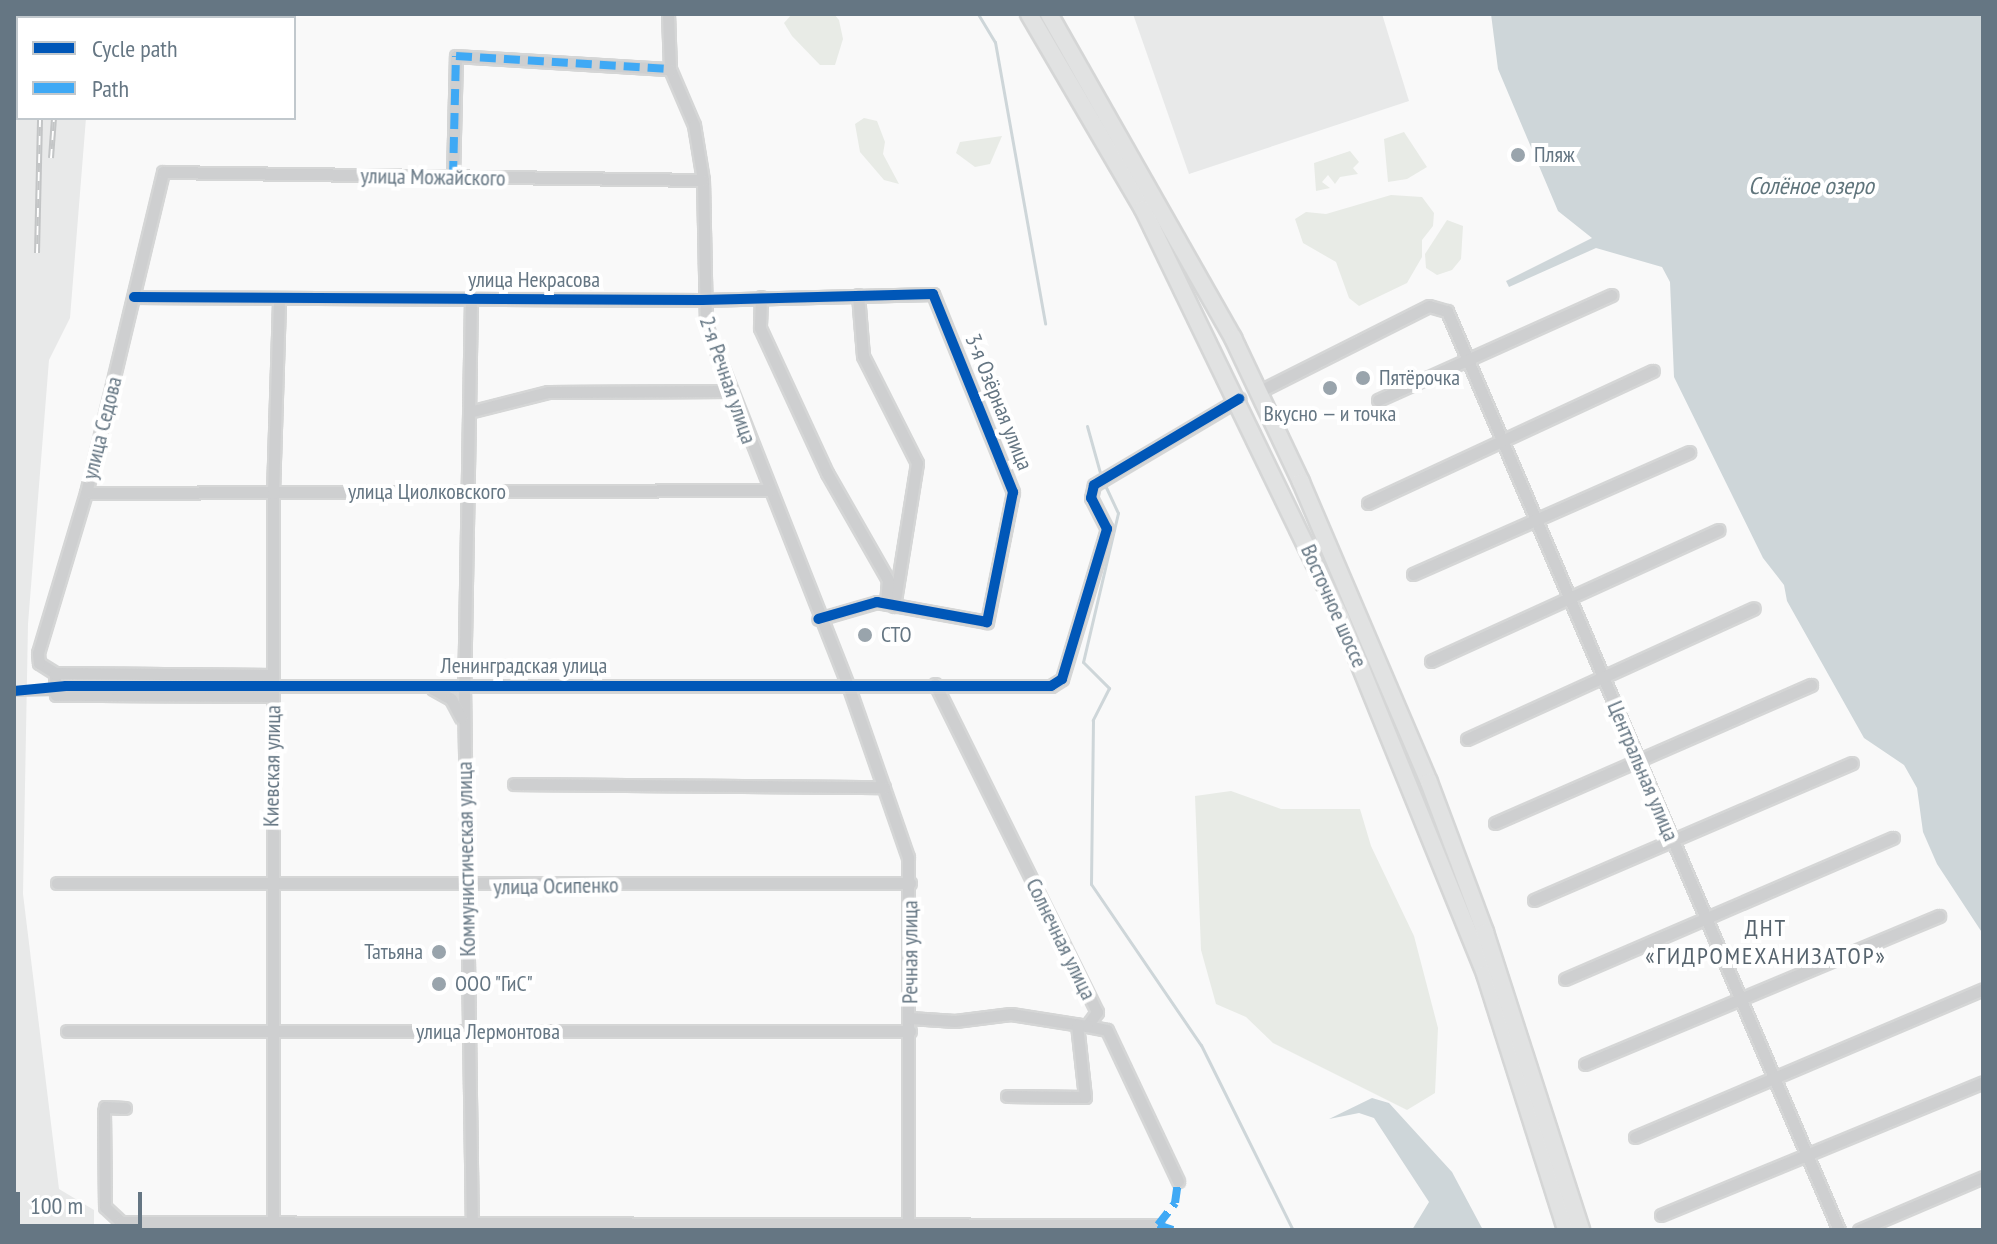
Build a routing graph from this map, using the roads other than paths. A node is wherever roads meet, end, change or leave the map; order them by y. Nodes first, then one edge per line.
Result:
1 (668, 14) edge
2 (1029, 14) edge
3 (1049, 14) edge
4 (670, 69) junction
5 (1140, 168) junction
6 (163, 172) joint
7 (1124, 176) junction
8 (453, 177) junction
9 (703, 180) junction
10 (933, 294) joint
11 (858, 295) junction
12 (1612, 295) dead end
13 (134, 297) junction
14 (761, 297) junction
15 (471, 299) junction
16 (702, 300) junction
17 (279, 301) junction
18 (1469, 363) junction
19 (1653, 371) dead end
20 (728, 391) junction
21 (1258, 392) junction
22 (1239, 399) junction
23 (1378, 400) dead end
24 (469, 412) junction
25 (1503, 442) junction
26 (1689, 452) dead end
27 (769, 490) junction
28 (467, 491) junction
29 (86, 493) junction
30 (273, 493) junction
31 (1368, 503) dead end
32 (1536, 520) junction
33 (1719, 530) dead end
34 (1413, 574) dead end
35 (1570, 599) junction
36 (890, 604) junction
37 (1754, 608) dead end
38 (818, 619) junction
39 (1341, 619) junction
40 (1371, 646) junction
41 (1431, 661) dead end
42 (55, 673) junction
43 (1604, 678) junction
44 (935, 684) junction
45 (848, 685) junction
46 (1811, 685) dead end
47 (273, 686) junction
48 (424, 686) junction
49 (464, 686) junction
50 (14, 691) edge
51 (464, 727) junction
52 (1467, 739) dead end
53 (1640, 762) junction
54 (1852, 763) dead end
55 (514, 784) dead end
56 (884, 787) junction
57 (1495, 823) dead end
58 (1893, 838) dead end
59 (1673, 841) junction
60 (57, 883) dead end
61 (270, 883) junction
62 (910, 883) junction
63 (467, 887) junction
64 (1534, 900) dead end
65 (1939, 916) dead end
66 (1707, 919) junction
67 (1565, 979) dead end
68 (1983, 989) edge
69 (1741, 999) junction
70 (910, 1024) junction
71 (1082, 1025) junction
72 (67, 1031) dead end
73 (271, 1031) junction
74 (469, 1032) junction
75 (1585, 1064) dead end
76 (1774, 1077) junction
77 (1983, 1082) edge
78 (1007, 1096) dead end
79 (125, 1108) dead end
80 (1635, 1137) dead end
81 (1809, 1158) junction
82 (1983, 1177) edge
83 (1178, 1181) dead end
84 (1661, 1215) dead end
85 (472, 1225) edge
86 (1158, 1225) dead end
87 (273, 1226) edge
88 (908, 1227) edge
89 (1566, 1230) edge
90 (1581, 1230) edge
91 (1839, 1230) edge
92 (1859, 1230) edge

1 - 4 street, 2-я Речная улица
2 - 7 highway, Восточное шоссе
3 - 5 highway, Восточное шоссе
4 - 8 street
4 - 9 street, 2-я Речная улица
5 - 7 highway
5 - 21 highway, Восточное шоссе
6 - 8 street, улица Можайского
6 - 13 street, улица Седова
7 - 22 highway, Восточное шоссе
8 - 9 street, улица Можайского
9 - 16 street, 2-я Речная улица
10 - 11 street, улица Некрасова
10 - 36 street, 3-я Озёрная улица
11 - 14 street, улица Некрасова
11 - 36 street
12 - 18 street
13 - 17 street, улица Некрасова
13 - 29 street, улица Седова
14 - 16 street, улица Некрасова
14 - 36 street
15 - 16 street, улица Некрасова
15 - 17 street, улица Некрасова
15 - 24 street, Коммунистическая улица
16 - 20 street, 2-я Речная улица
17 - 30 street, Киевская улица
18 - 21 street, Центральная улица
18 - 23 street
18 - 25 street, Центральная улица
19 - 25 street
20 - 24 street
20 - 27 street, 2-я Речная улица
21 - 40 highway, Восточное шоссе
22 - 39 highway, Восточное шоссе
22 - 44 street, Ленинградская улица
24 - 28 street, Коммунистическая улица
25 - 31 street
25 - 32 street, Центральная улица
26 - 32 street
27 - 28 street, улица Циолковского
27 - 38 street, 2-я Речная улица
28 - 30 street, улица Циолковского
28 - 49 street, Коммунистическая улица
29 - 30 street, улица Циолковского
29 - 42 street, улица Седова
30 - 47 street, Киевская улица
32 - 34 street
32 - 35 street, Центральная улица
33 - 35 street
35 - 41 street
35 - 43 street, Центральная улица
36 - 38 street
37 - 43 street
38 - 45 street, 2-я Речная улица
39 - 40 highway
39 - 89 highway, Восточное шоссе
40 - 90 highway, Восточное шоссе
42 - 47 street
42 - 47 street
43 - 52 street
43 - 53 street, Центральная улица
44 - 45 street, Ленинградская улица
44 - 71 street, Солнечная улица
45 - 49 street, Ленинградская улица
45 - 56 street, Речная улица
46 - 53 street
47 - 48 street, Ленинградская улица
47 - 50 street, Ленинградская улица, bridge
47 - 61 street, Киевская улица
48 - 49 street, Ленинградская улица
48 - 51 street
49 - 51 street, Коммунистическая улица
51 - 63 street, Коммунистическая улица
53 - 57 street
53 - 59 street, Центральная улица
54 - 59 street
55 - 56 street
56 - 62 street, Речная улица
58 - 66 street
59 - 64 street
59 - 66 street, Центральная улица
60 - 61 street, улица Осипенко
61 - 63 street, улица Осипенко
61 - 73 street, Киевская улица
62 - 63 street, улица Осипенко
62 - 70 street, Речная улица
63 - 74 street, Коммунистическая улица
65 - 69 street
66 - 67 street
66 - 69 street, Центральная улица
68 - 76 street
69 - 75 street
69 - 76 street, Центральная улица
70 - 71 street, улица Лермонтова
70 - 74 street, улица Лермонтова
70 - 88 street, Речная улица
71 - 78 street
71 - 83 street, Солнечная улица
72 - 73 street, улица Лермонтова
73 - 74 street, улица Лермонтова
73 - 87 street, Киевская улица
74 - 85 street, Коммунистическая улица
76 - 80 street
76 - 81 street, Центральная улица
77 - 81 street
79 - 87 street
81 - 84 street
81 - 91 street, Центральная улица
82 - 92 street
85 - 87 street
85 - 88 street
86 - 88 street

